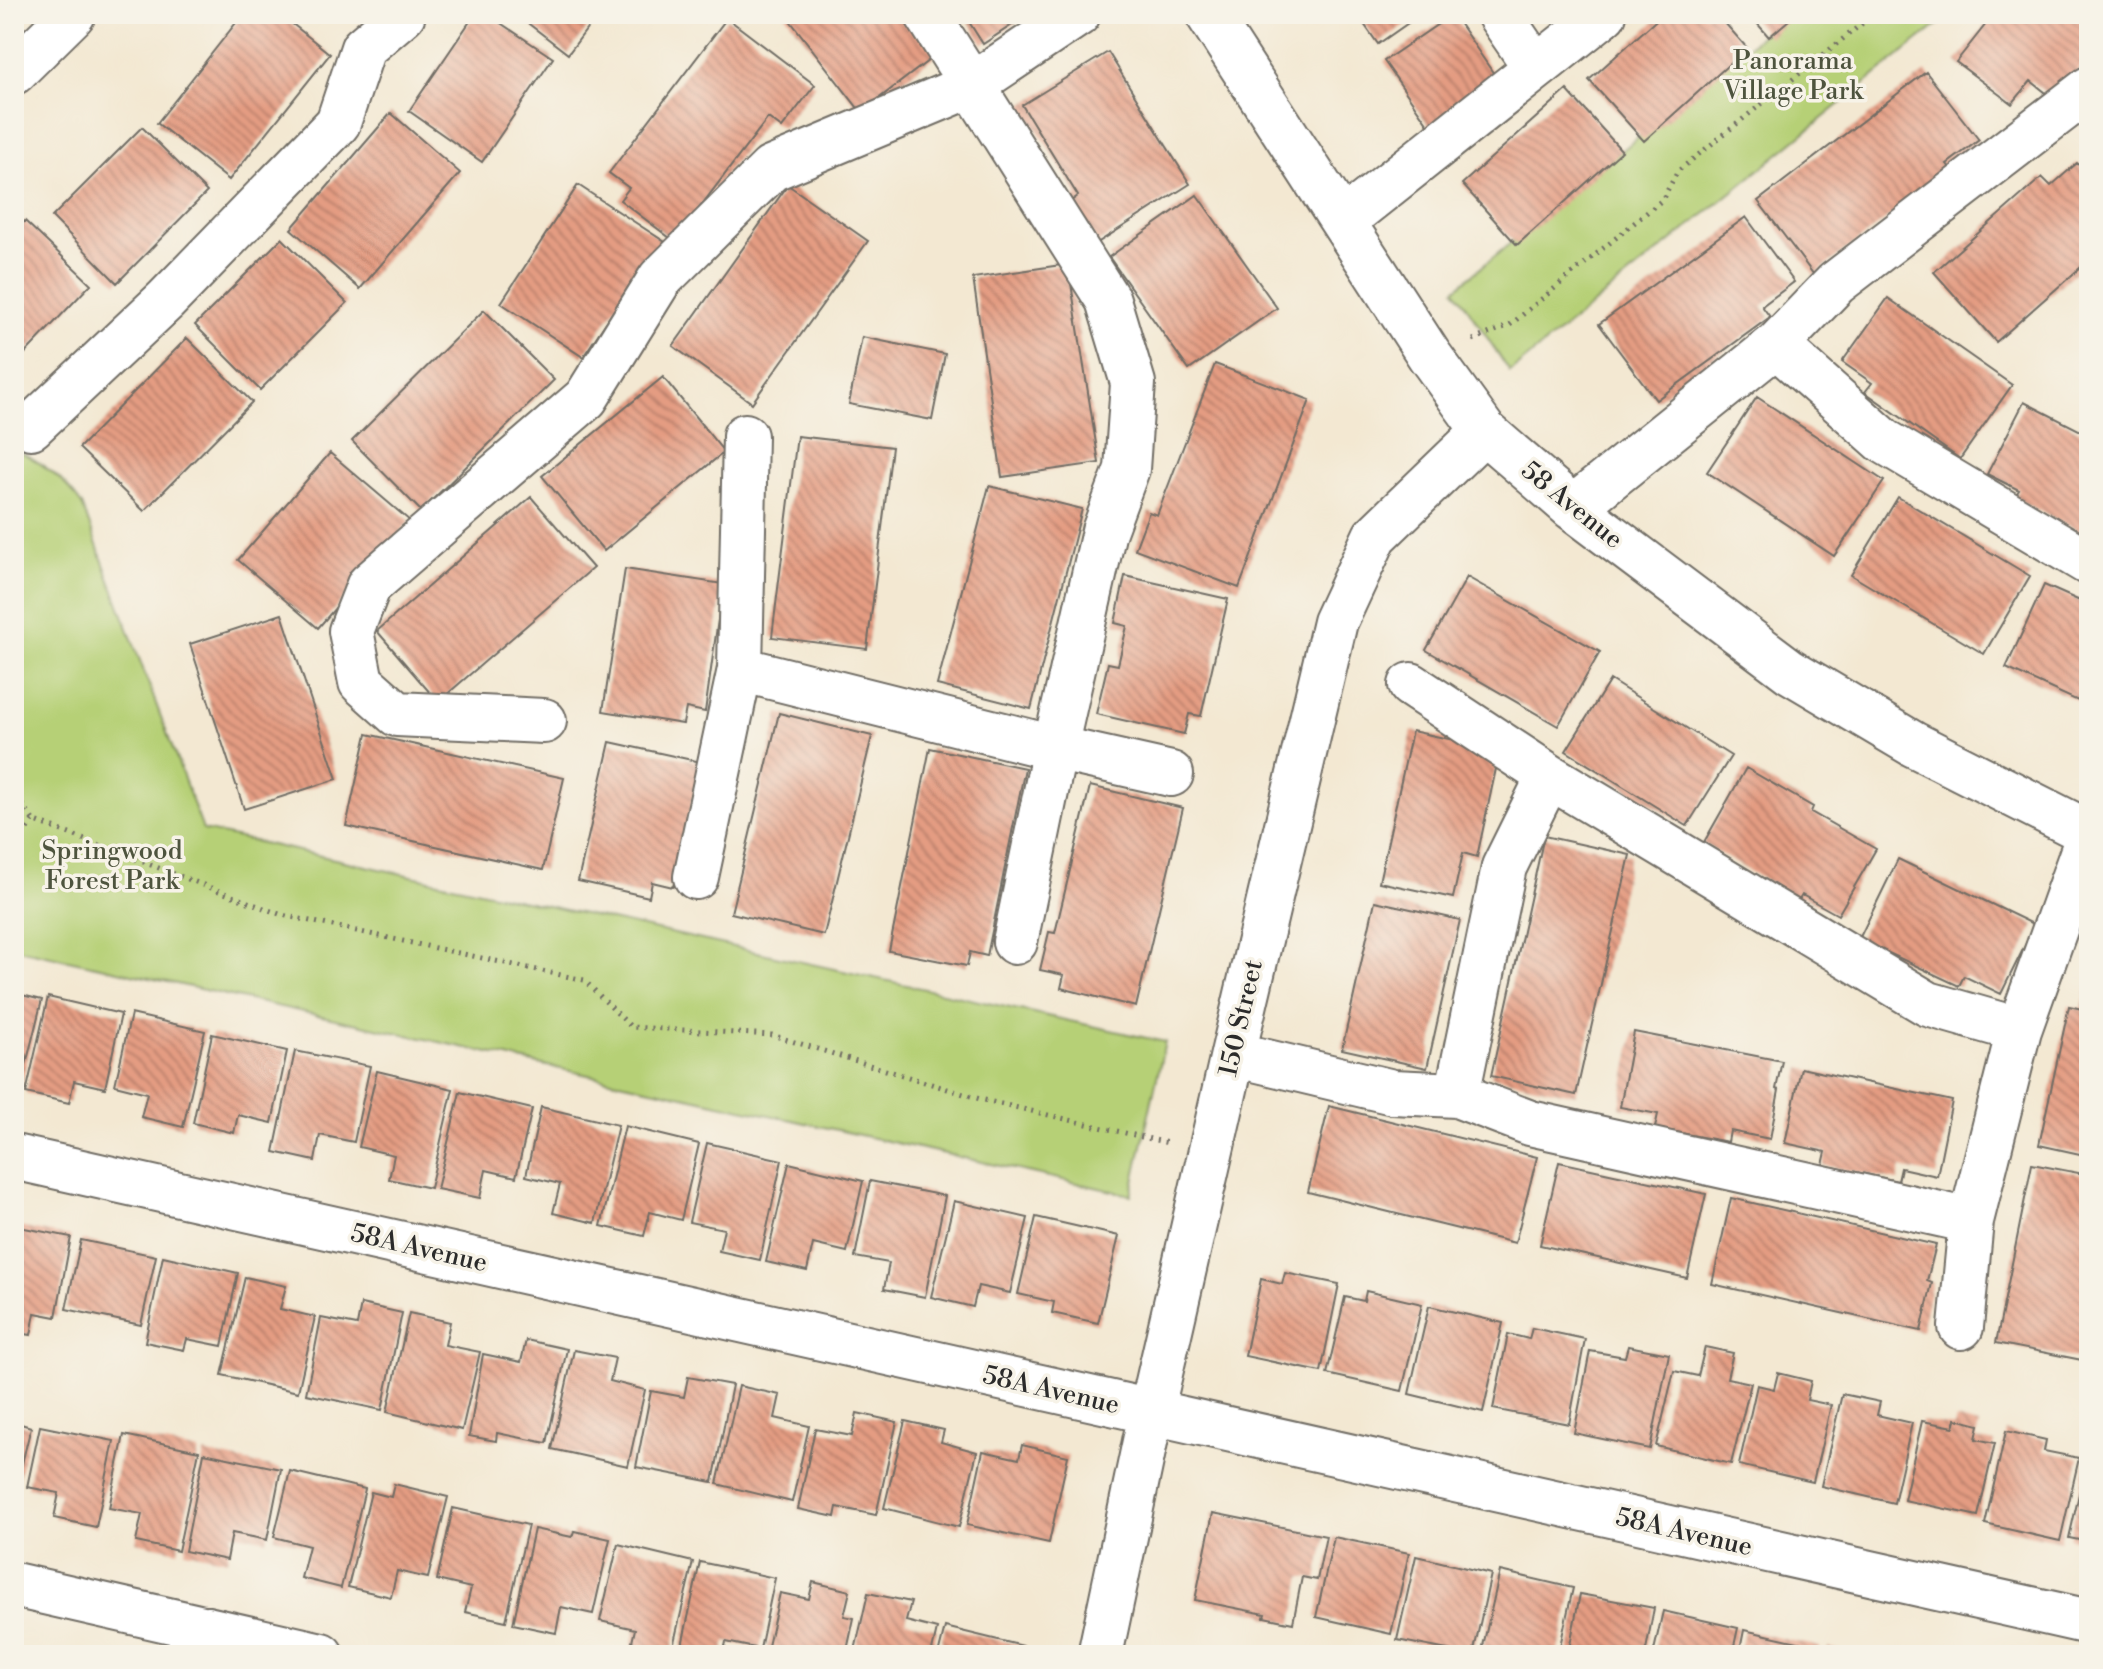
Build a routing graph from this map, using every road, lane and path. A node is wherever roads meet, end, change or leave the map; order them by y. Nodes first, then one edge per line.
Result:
1 (73, 14) edge
2 (403, 14) edge
3 (927, 14) edge
4 (1078, 14) edge
5 (1208, 14) edge
6 (1499, 14) edge
7 (1604, 14) edge
8 (1874, 14) edge
9 (1536, 68) junction
10 (14, 72) edge
11 (972, 85) junction
12 (2089, 89) edge
13 (1343, 221) junction
14 (1473, 340) dead end
15 (1776, 345) junction
16 (31, 427) dead end
17 (1484, 431) junction
18 (745, 436) dead end
19 (1573, 508) junction
20 (2089, 563) edge
21 (740, 669) junction
22 (1411, 685) dead end
23 (544, 721) dead end
24 (1055, 748) junction
25 (1171, 774) dead end
26 (1549, 776) junction
27 (14, 791) edge
28 (33, 820) junction
29 (2089, 834) edge
30 (14, 849) edge
31 (696, 877) dead end
32 (1015, 942) dead end
33 (2019, 1030) junction
34 (1233, 1054) junction
35 (1457, 1095) junction
36 (1168, 1143) dead end
37 (14, 1157) edge
38 (1971, 1221) junction
39 (1961, 1327) dead end
40 (1151, 1413) junction
41 (14, 1585) edge
42 (2089, 1622) edge
43 (321, 1655) edge
44 (1100, 1655) edge

1 - 10 street
2 - 16 street
3 - 11 street
4 - 11 street
5 - 13 street, 58 Avenue
6 - 9 street
7 - 9 street
8 - 14 path
9 - 13 street
11 - 23 street
11 - 24 street
12 - 15 street
13 - 17 street, 58 Avenue
15 - 19 street
15 - 20 street
17 - 19 street, 58 Avenue
17 - 34 street, 150 Street
18 - 21 street
19 - 29 street, 58 Avenue
21 - 24 street
21 - 31 street
22 - 26 street
24 - 25 street
24 - 32 street
26 - 33 street
26 - 35 street
27 - 28 path
28 - 30 path
28 - 36 path
29 - 33 street
33 - 38 street
34 - 35 street
34 - 40 street, 150 Street
35 - 38 street
37 - 40 street, 58A Avenue
38 - 39 street
40 - 42 street, 58A Avenue
40 - 44 street, 150 Street
41 - 43 street

